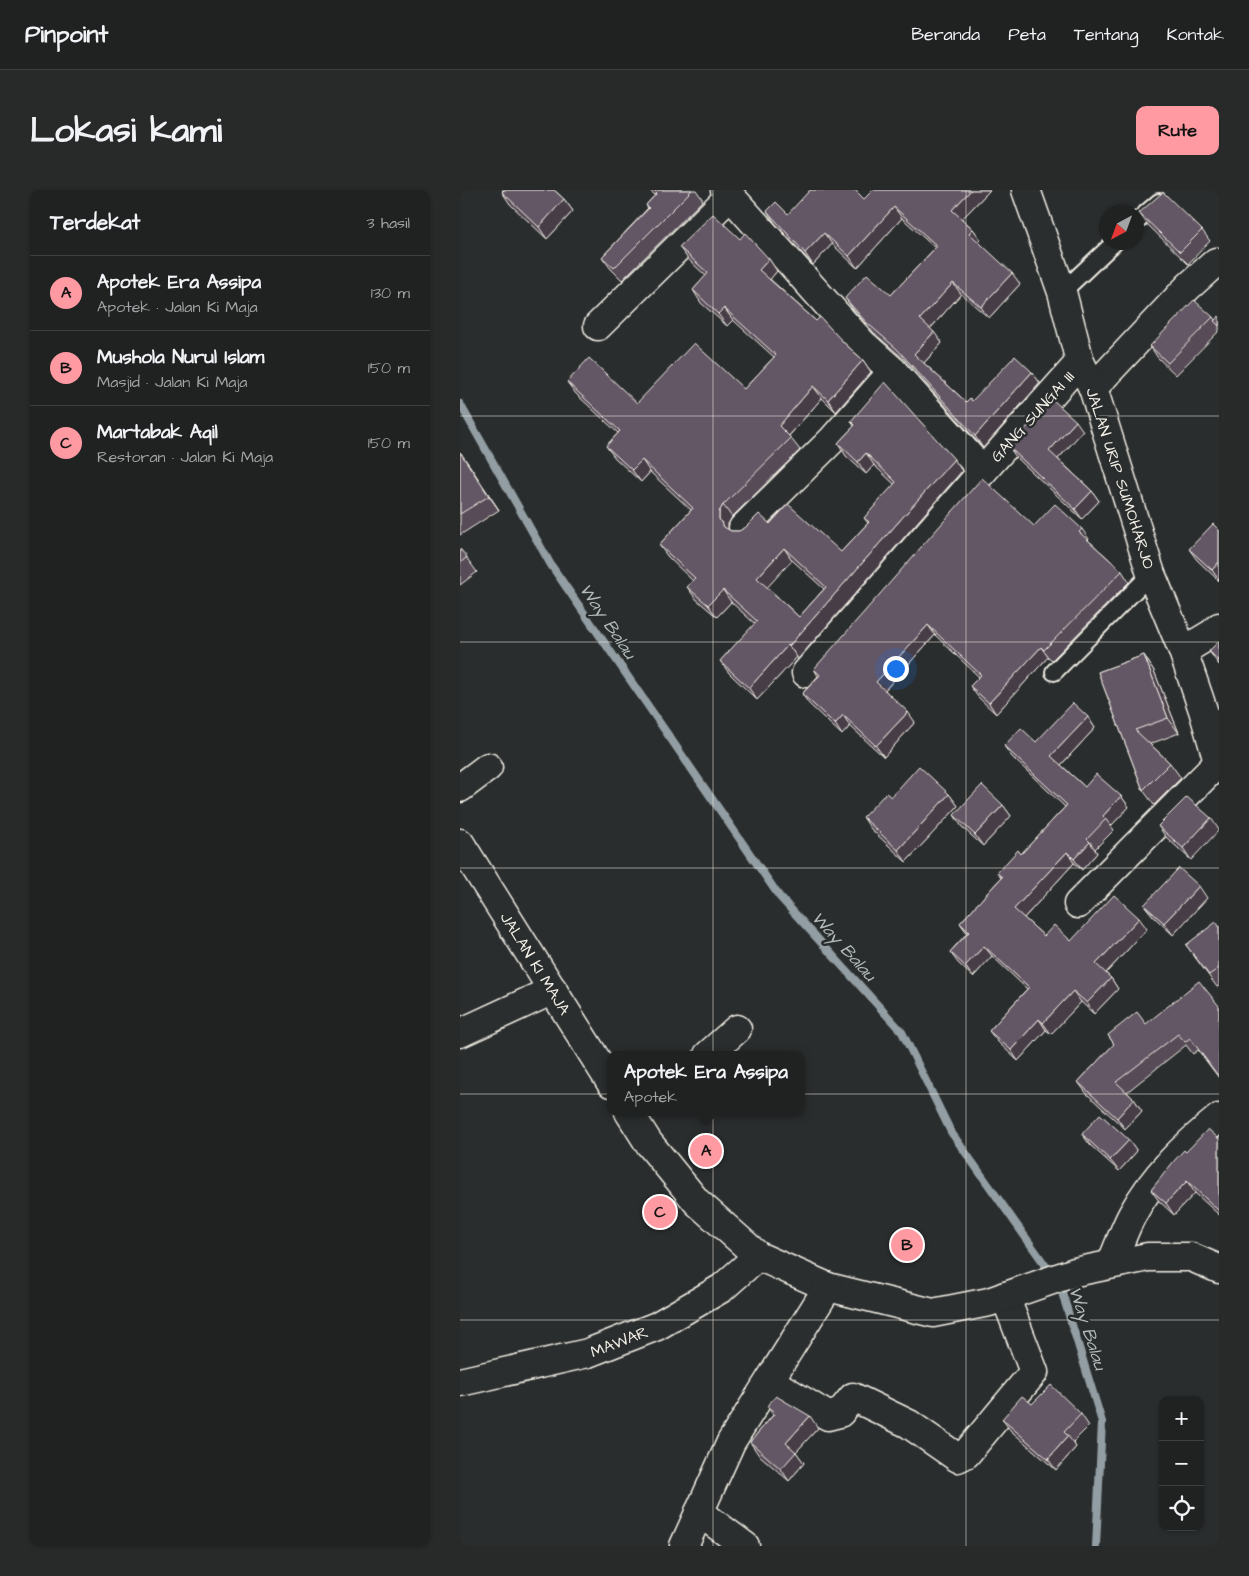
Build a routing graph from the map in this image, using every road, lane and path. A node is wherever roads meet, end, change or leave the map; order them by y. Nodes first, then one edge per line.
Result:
1 (1026, 190) edge
2 (727, 193) edge
3 (1166, 195) edge
4 (1144, 215) edge
5 (1107, 250) edge
6 (1219, 262) edge
7 (1062, 292) junction
8 (598, 326) dead end
9 (1080, 362) junction
10 (893, 371) junction
11 (1093, 388) junction
12 (983, 471) junction
13 (744, 528) edge
14 (1151, 574) junction
15 (1219, 628) edge
16 (1183, 651) junction
17 (1054, 672) dead end
18 (806, 673) dead end
19 (1219, 764) edge
20 (488, 767) dead end
21 (460, 788) edge
22 (460, 843) edge
23 (1078, 904) dead end
24 (553, 990) junction
25 (737, 1029) dead end
26 (460, 1033) edge
27 (712, 1051) edge
28 (607, 1078) edge
29 (635, 1116) edge
30 (1219, 1118) edge
31 (758, 1256) junction
32 (1110, 1264) junction
33 (1219, 1269) edge
34 (828, 1287) junction
35 (997, 1299) junction
36 (770, 1381) junction
37 (460, 1382) edge
38 (699, 1512) junction
39 (684, 1546) edge
40 (745, 1546) edge

1 - 7 street, JALAN URIP SUMOHARJO
2 - 8 street
2 - 10 street
3 - 4 lane
5 - 7 lane
6 - 11 street
7 - 9 street, JALAN URIP SUMOHARJO
9 - 11 street, JALAN URIP SUMOHARJO
9 - 12 street, GANG SUNGAI III
10 - 12 street
10 - 13 street
11 - 14 street, JALAN URIP SUMOHARJO
12 - 18 street, GANG SUNGAI III
14 - 16 street, JALAN URIP SUMOHARJO
14 - 17 lane
15 - 16 street
16 - 19 street, JALAN URIP SUMOHARJO
19 - 23 street
20 - 21 street
22 - 24 street, JALAN KI MAJA
24 - 26 street
24 - 28 street, JALAN KI MAJA
25 - 27 street
29 - 31 street
30 - 32 street
31 - 34 street
31 - 37 street, MAWAR
32 - 33 street
32 - 35 street
34 - 35 street
34 - 36 street
35 - 36 street
36 - 38 street
38 - 39 street
38 - 40 street

